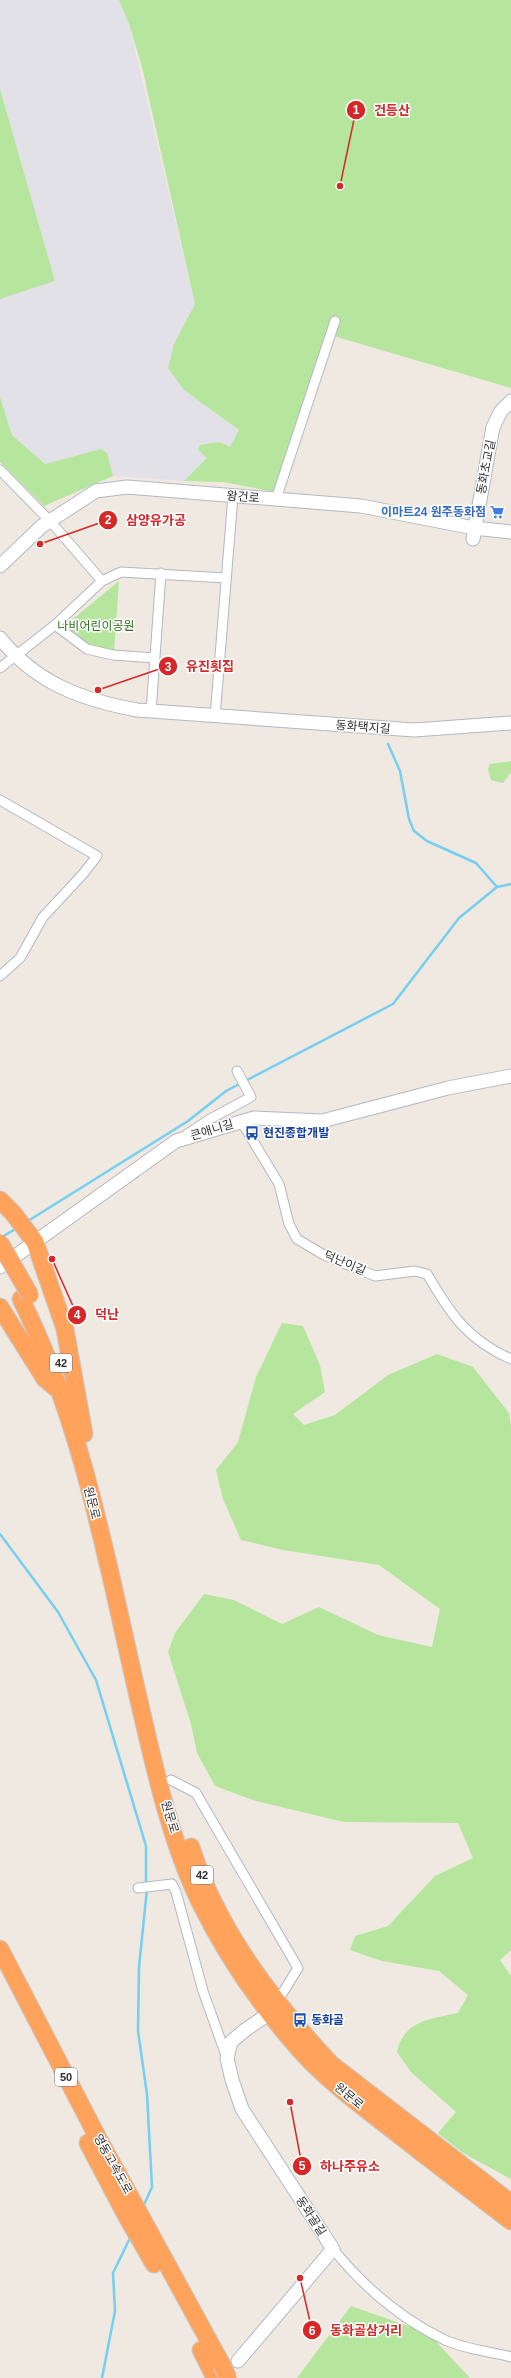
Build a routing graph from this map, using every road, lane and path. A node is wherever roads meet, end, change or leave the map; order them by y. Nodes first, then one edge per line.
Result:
1 (335, 321) dead end
2 (511, 401) edge
3 (2, 475) edge
4 (233, 496) junction
5 (276, 499) junction
6 (50, 521) junction
7 (511, 532) edge
8 (474, 533) junction
9 (0, 566) edge
10 (161, 573) junction
11 (226, 578) junction
12 (102, 581) junction
13 (55, 625) junction
14 (0, 638) edge
15 (15, 657) junction
16 (155, 658) junction
17 (0, 668) edge
18 (151, 712) junction
19 (215, 717) junction
20 (511, 723) edge
21 (0, 800) edge
22 (0, 976) edge
23 (238, 1073) dead end
24 (511, 1076) edge
25 (241, 1121) junction
26 (176, 1141) junction
27 (0, 1200) edge
28 (32, 1238) junction
29 (0, 1243) edge
30 (0, 1263) edge
31 (0, 1267) edge
32 (26, 1297) junction
33 (0, 1307) edge
34 (511, 1359) edge
35 (60, 1391) junction
36 (84, 1434) junction
37 (171, 1780) junction
38 (140, 1887) dead end
39 (0, 1949) edge
40 (0, 1970) edge
41 (274, 2008) junction
42 (227, 2058) junction
43 (511, 2203) edge
44 (131, 2211) junction
45 (511, 2220) edge
46 (333, 2249) junction
47 (511, 2357) edge
48 (238, 2361) dead end
49 (216, 2370) edge
50 (228, 2378) edge

1 - 5 street
2 - 8 street, 동화초교길
3 - 6 street
4 - 5 street, 왕건로
4 - 6 street, 왕건로
4 - 11 street
5 - 8 street, 왕건로
6 - 9 street, 왕건로
6 - 12 street
7 - 8 street, 왕건로
10 - 11 street
10 - 12 street
10 - 16 street
11 - 19 street
12 - 13 street
13 - 15 street
13 - 16 street
14 - 15 street, 동화택지길
15 - 17 street
15 - 18 street, 동화택지길
16 - 18 street
18 - 19 street, 동화택지길
19 - 20 street, 동화택지길
21 - 22 street
23 - 26 street
24 - 25 street, 큰애니길
25 - 26 street, 큰애니길
25 - 34 street, 덕난이길
26 - 28 street, 큰애니길
27 - 28 highway
28 - 31 street, 큰애니길
28 - 36 highway
29 - 32 highway, 42, bridge
30 - 32 highway, 42
32 - 35 highway, 원문로 / 42
32 - 36 highway, 원문로 / 42
33 - 35 highway
35 - 41 highway, 원문로 / 42
36 - 37 highway, 원문로 / 42
37 - 41 highway, 원문로 / 42
37 - 41 street
38 - 42 street
39 - 44 highway, 영동고속도로 / 50
40 - 44 highway, 영동고속도로 / 50
41 - 42 street
41 - 43 highway, 원문로 / 42
41 - 45 highway, 원문로 / 42
42 - 46 street, 동화골길
44 - 49 highway, 영동고속도로 / 50
46 - 47 street
46 - 48 street, 동화골길
49 - 50 highway, 영동고속도로 / 50, bridge

